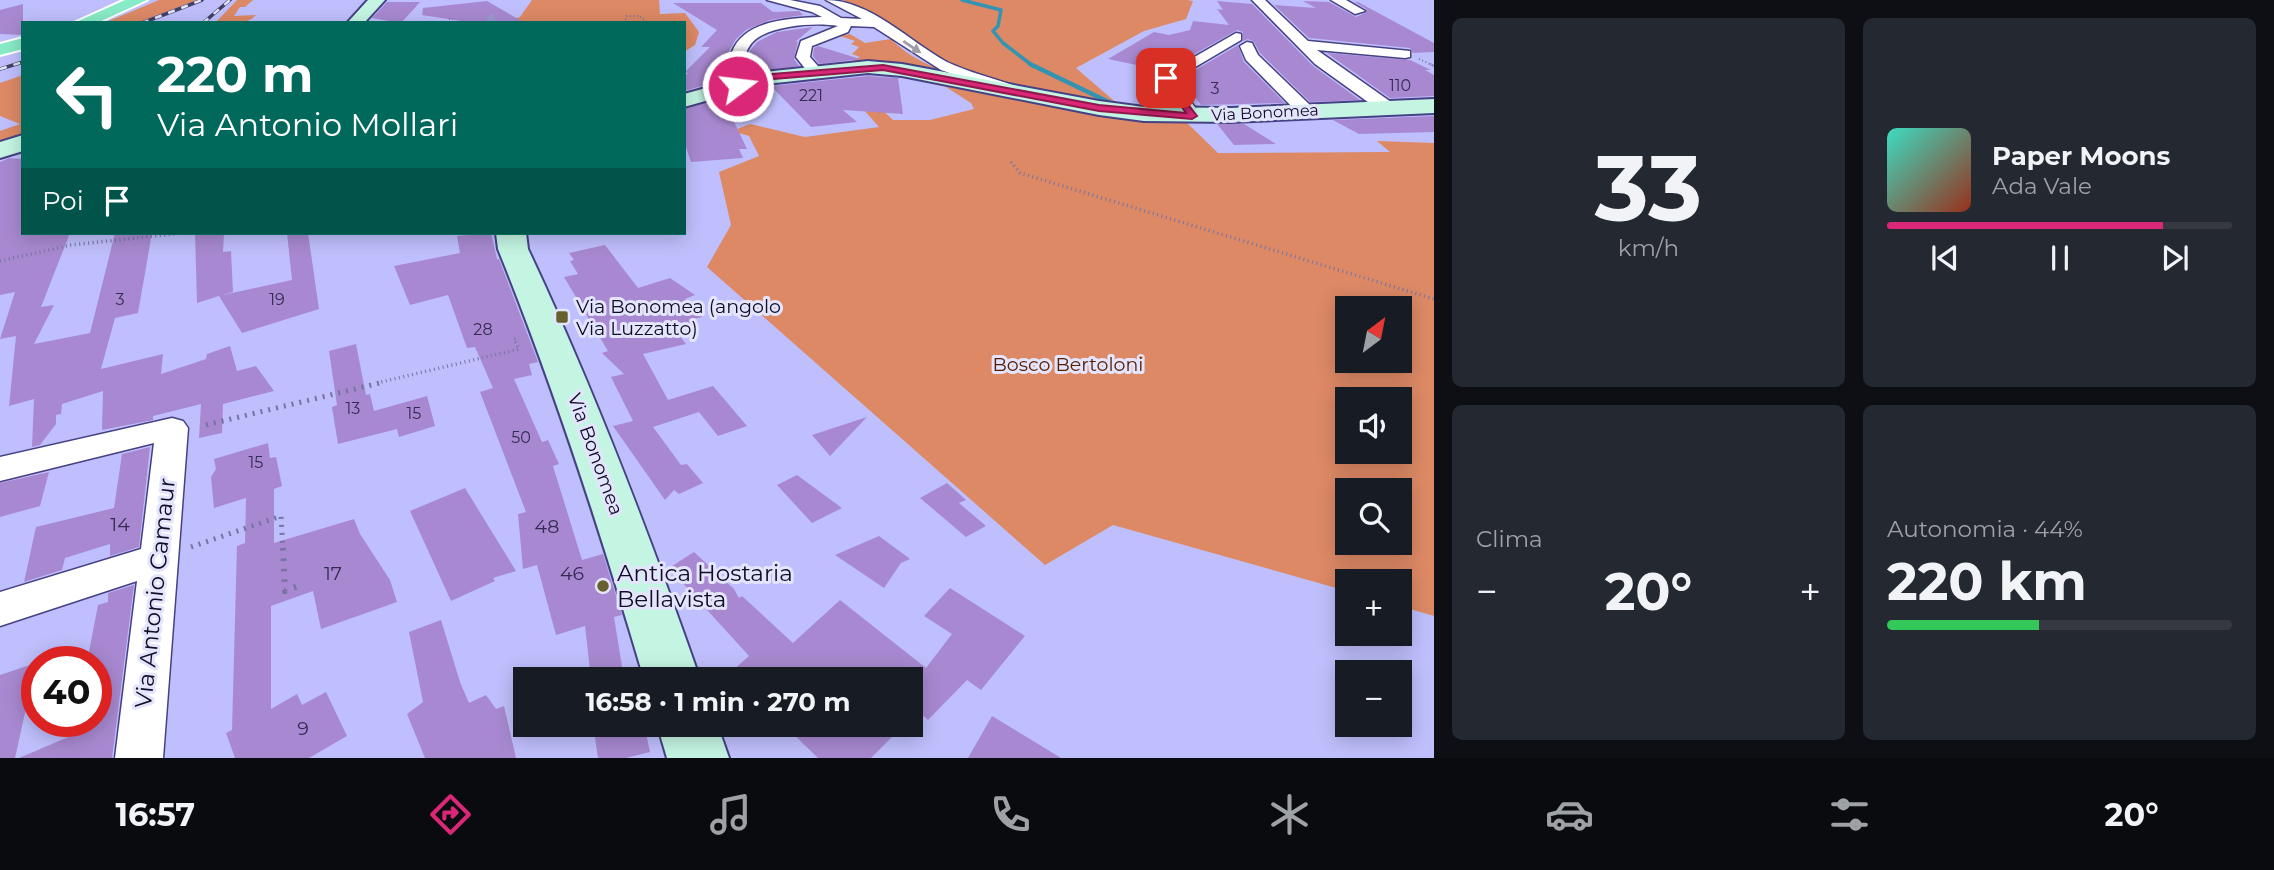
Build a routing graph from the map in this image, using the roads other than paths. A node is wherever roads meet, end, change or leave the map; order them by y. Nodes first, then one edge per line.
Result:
1 (139, 0) edge
2 (377, 0) edge
3 (773, 0) edge
4 (832, 0) edge
5 (1258, 0) edge
6 (1337, 0) edge
7 (1359, 11) dead end
8 (87, 21) edge
9 (357, 21) edge
10 (844, 24) junction
11 (882, 26) junction
12 (21, 44) edge
13 (1306, 45) junction
14 (0, 50) edge
15 (1405, 54) dead end
16 (816, 73) junction
17 (738, 86) junction
18 (1032, 94) junction
19 (686, 101) edge
20 (1385, 106) junction
21 (1434, 106) edge
22 (1305, 110) junction
23 (1192, 116) junction
24 (21, 143) edge
25 (0, 151) edge
26 (511, 235) edge
27 (0, 469) edge
28 (157, 559) junction
29 (0, 609) edge
30 (668, 667) edge
31 (691, 737) edge
32 (139, 758) edge
33 (698, 758) edge

1 - 8 main road
2 - 9 street
3 - 10 street
4 - 11 street
5 - 13 street
6 - 7 street
10 - 11 street
10 - 16 street
10 - 17 street
11 -> 18 street
12 - 14 main road
13 - 15 street
13 - 20 street
16 - 17 street, Via Bonomea
16 - 18 street, Via Bonomea
17 - 19 street, Via Bonomea
18 - 23 street, Via Bonomea
20 - 21 street, Via Bonomea
20 - 22 street, Via Bonomea
22 - 23 street, Via Bonomea
22 - 23 street
24 - 25 street
26 - 30 street, Via Bonomea
27 - 28 street, Via Antonio Camaur
28 - 29 street
28 - 32 street, Via Antonio Camaur
31 - 33 street

